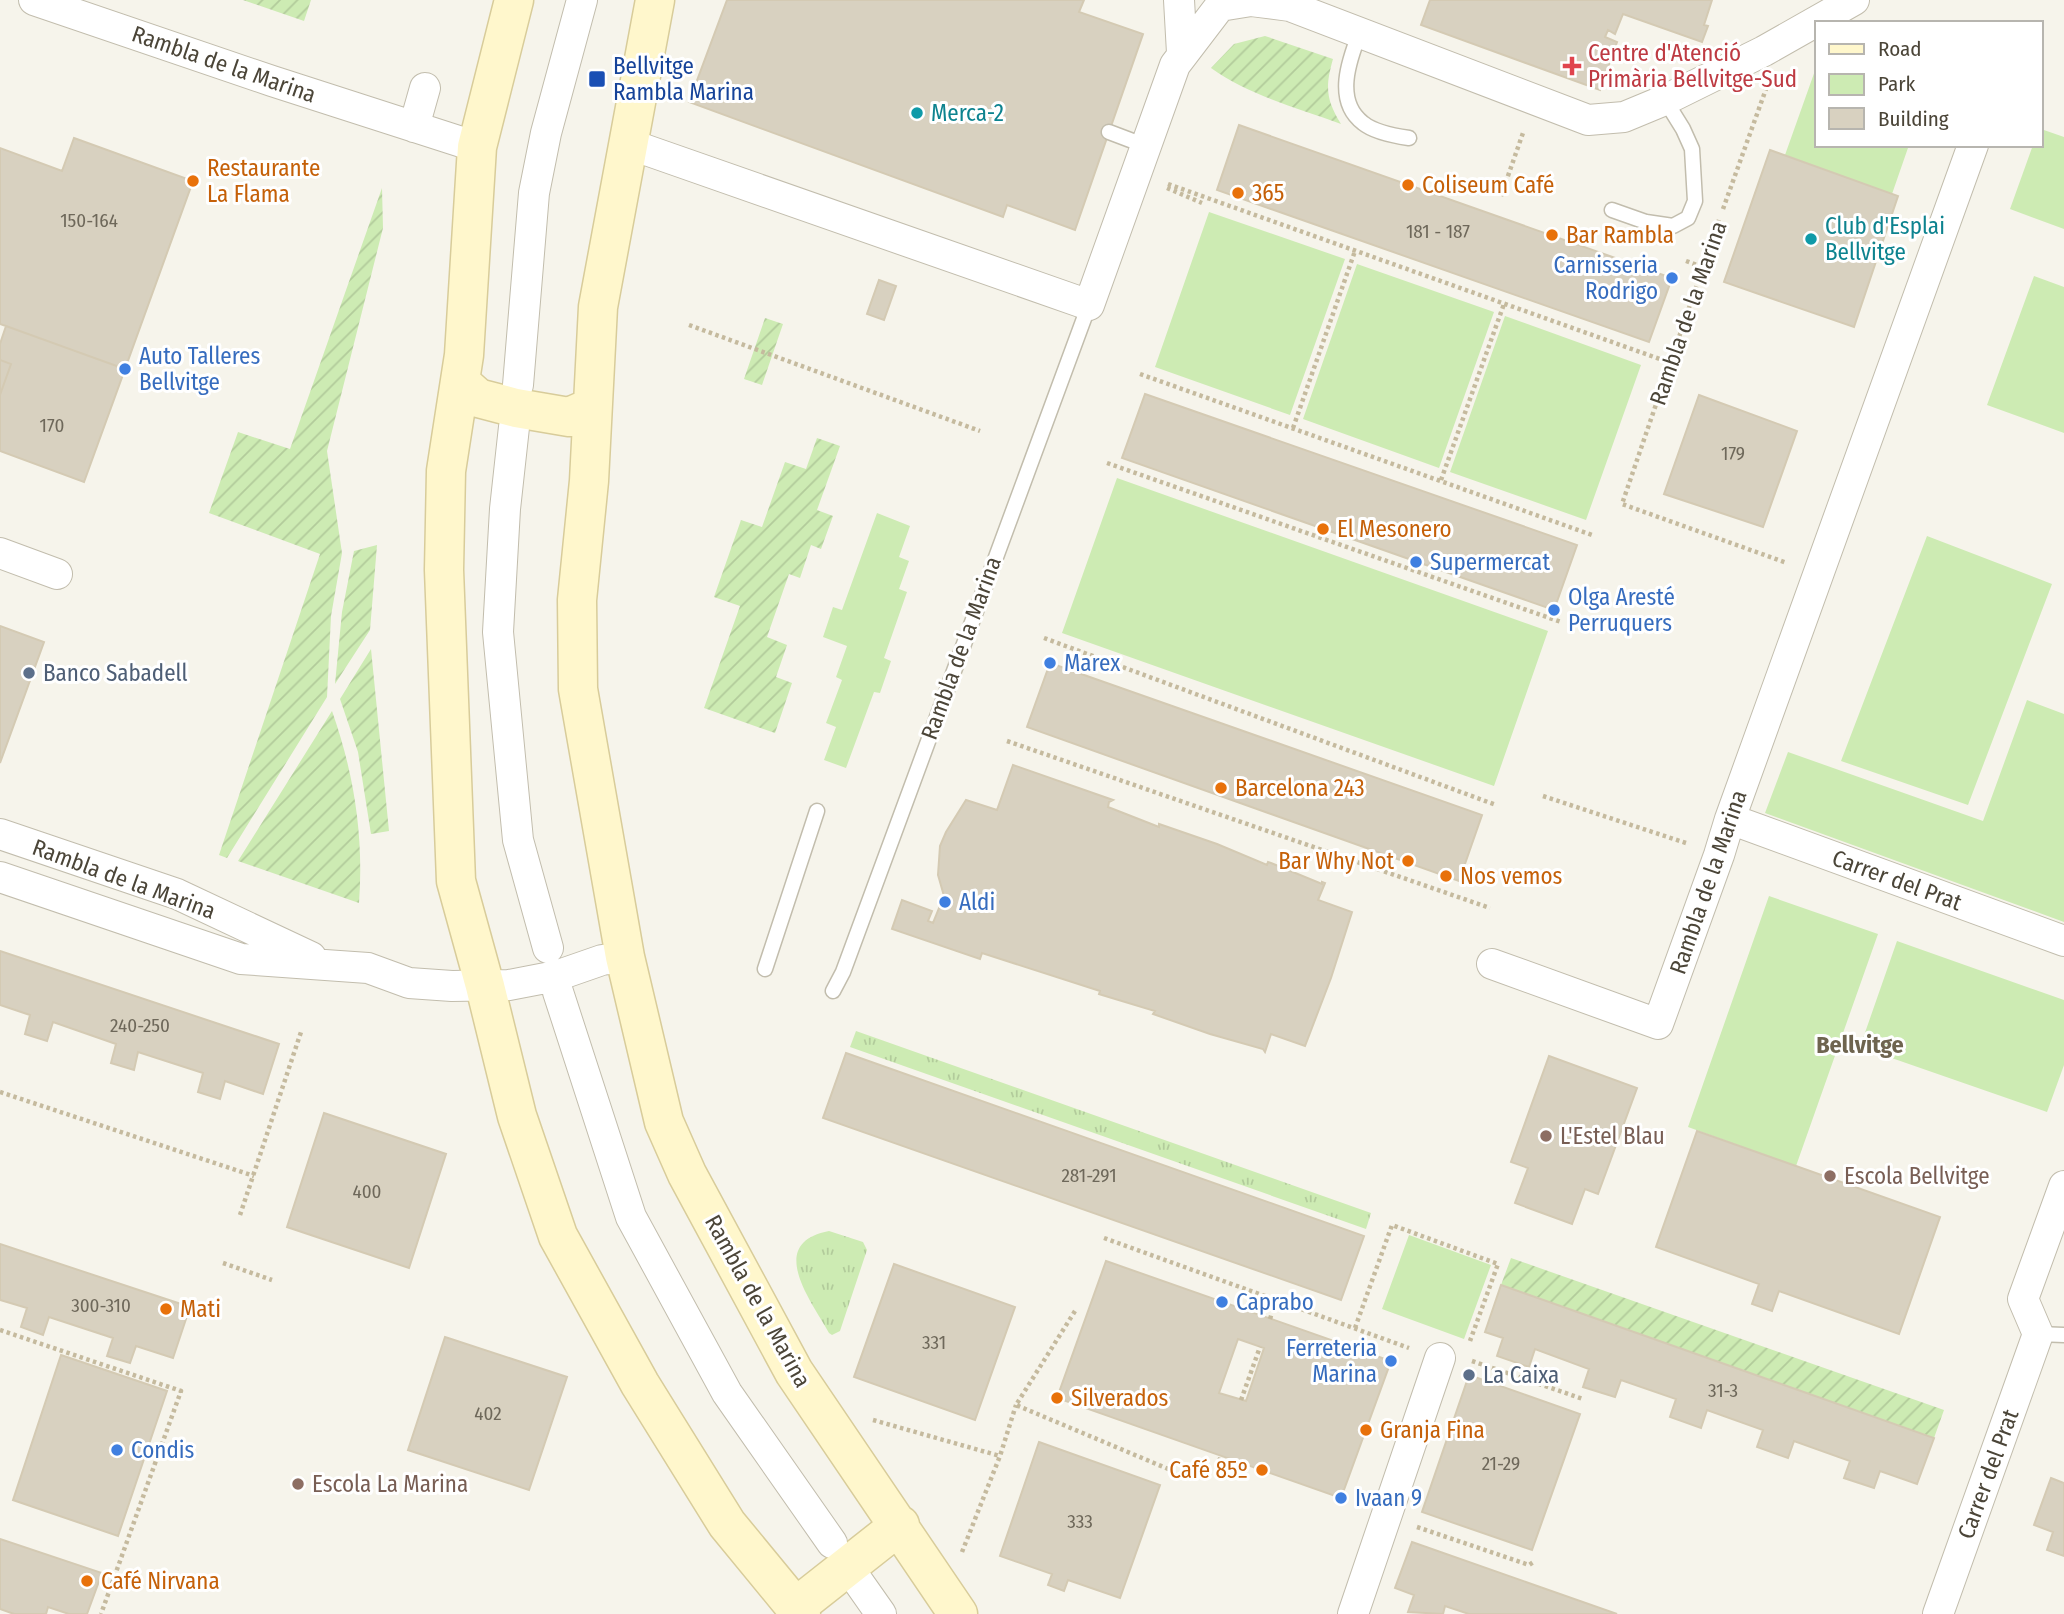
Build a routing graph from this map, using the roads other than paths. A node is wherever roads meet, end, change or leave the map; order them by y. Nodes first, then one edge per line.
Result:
1 (34, 0) edge
2 (514, 0) edge
3 (582, 0) edge
4 (655, 0) edge
5 (1179, 0) edge
6 (1854, 0) edge
7 (1282, 3) edge
8 (1817, 21) edge
9 (1815, 22) edge
10 (1360, 32) junction
11 (1182, 53) junction
12 (425, 88) dead end
13 (1665, 100) junction
14 (414, 127) junction
15 (1109, 132) dead end
16 (1409, 138) dead end
17 (628, 144) junction
18 (1146, 146) junction
19 (477, 147) junction
20 (1972, 147) edge
21 (1612, 210) dead end
22 (1089, 305) junction
23 (460, 382) junction
24 (518, 385) dead end
25 (592, 407) junction
26 (514, 427) dead end
27 (0, 553) edge
28 (57, 574) dead end
29 (817, 811) dead end
30 (1730, 819) junction
31 (0, 834) edge
32 (0, 877) edge
33 (2064, 941) edge
34 (548, 948) dead end
35 (625, 957) junction
36 (324, 964) junction
37 (1492, 964) dead end
38 (765, 969) dead end
39 (485, 986) junction
40 (833, 991) dead end
41 (558, 992) dead end
42 (2064, 1186) edge
43 (2051, 1335) edge
44 (1452, 1358) road end
45 (900, 1525) junction
46 (832, 1543) dead end
47 (855, 1577) dead end
48 (798, 1611) edge
49 (881, 1614) edge
50 (958, 1614) edge
51 (1353, 1614) edge
52 (1938, 1614) edge

1 - 14 street, Rambla de la Marina
2 - 19 street
3 - 24 street
4 - 17 street, Rambla de la Marina
5 - 11 street
6 - 8 street
7 - 10 street
7 - 11 street
9 - 13 street
10 - 13 street
10 - 16 lane
11 - 18 street
12 - 14 street
13 - 21 lane
14 - 19 street, Rambla de la Marina
15 - 18 lane
17 - 22 street
17 - 25 street, Rambla de la Marina
18 - 22 street
19 - 23 street
20 - 30 street, Rambla de la Marina
22 - 40 lane, Rambla de la Marina
23 - 25 street
23 - 39 street
25 - 35 street, Rambla de la Marina
26 - 34 street
27 - 28 street
29 - 38 lane
30 - 33 street, Carrer del Prat
30 - 37 street, Rambla de la Marina
31 - 36 street, Rambla de la Marina
32 - 36 street, Rambla de la Marina
35 - 39 street, Rambla de la Marina
35 - 45 street, Rambla de la Marina
36 - 39 street, Rambla de la Marina
39 - 48 street
41 - 46 street
42 - 43 street, Carrer del Prat
43 - 52 street, Carrer del Prat
44 - 51 street
45 - 48 street
45 - 50 street, Rambla de la Marina
47 - 49 street

